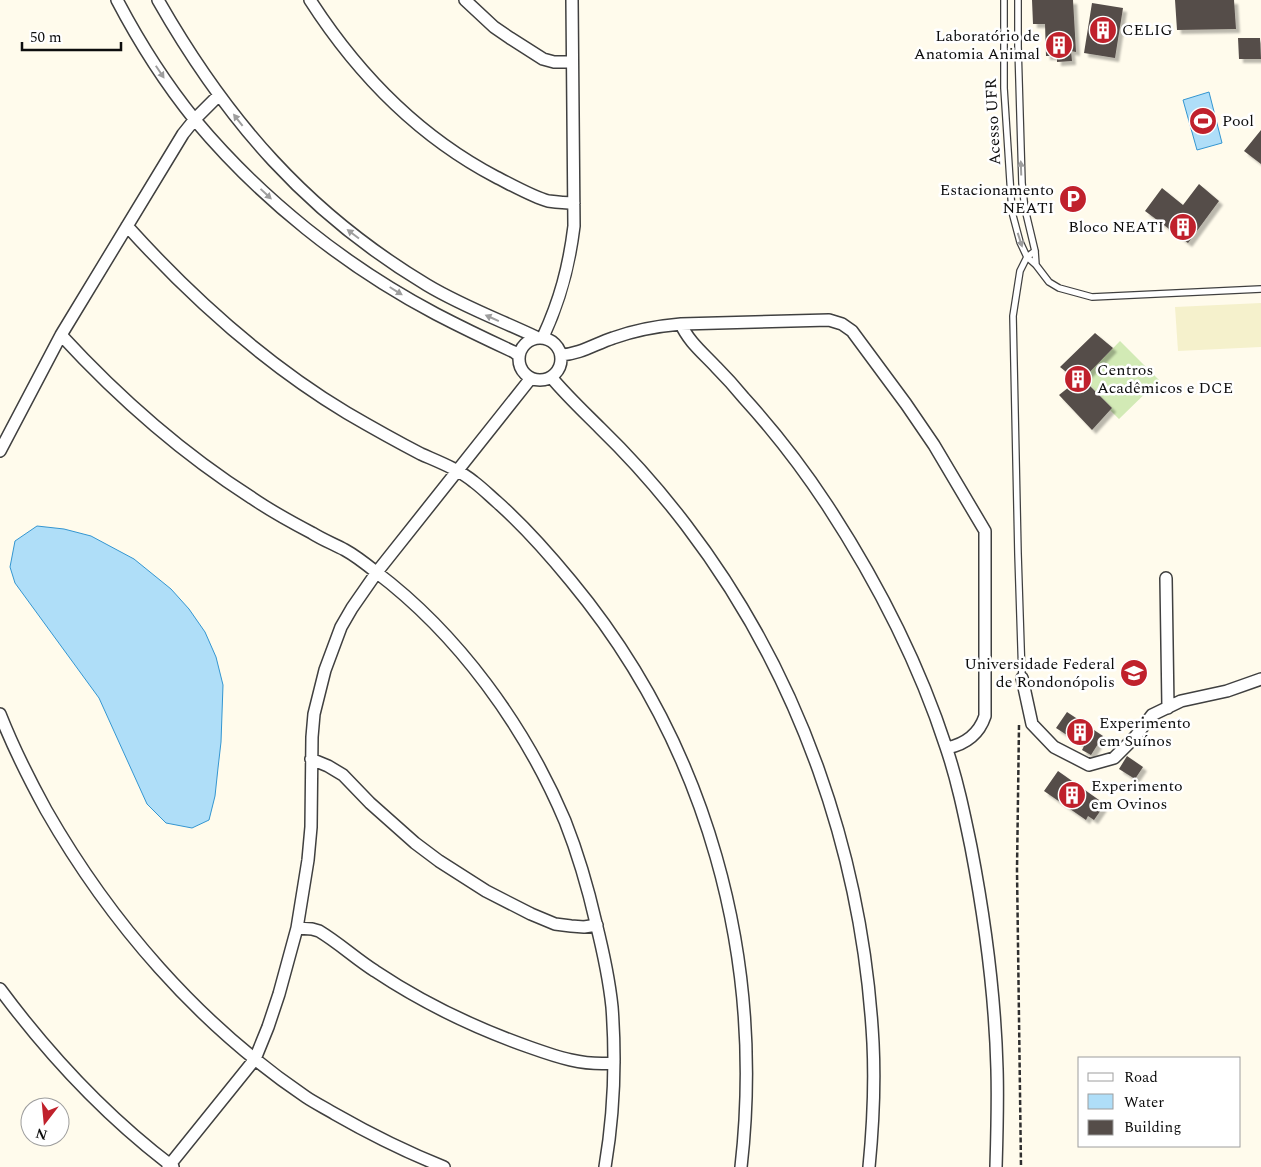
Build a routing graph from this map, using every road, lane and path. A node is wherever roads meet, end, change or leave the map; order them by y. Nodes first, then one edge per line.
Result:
1 (117, 0) edge
2 (158, 0) edge
3 (310, 0) edge
4 (465, 0) edge
5 (572, 0) edge
6 (1004, 0) edge
7 (1018, 0) edge
8 (572, 62) junction
9 (219, 95) junction
10 (195, 120) junction
11 (574, 203) junction
12 (1025, 210) junction
13 (1012, 212) junction
14 (127, 226) junction
15 (1035, 250) junction
16 (1027, 257) junction
17 (1036, 265) junction
18 (1261, 289) edge
19 (681, 324) junction
20 (61, 336) junction
21 (540, 337) junction
22 (562, 355) junction
23 (519, 356) junction
24 (531, 378) junction
25 (551, 378) junction
26 (0, 451) edge
27 (458, 471) junction
28 (377, 572) junction
29 (1166, 578) dead end
30 (1022, 678) joint
31 (1261, 679) edge
32 (1168, 708) junction
33 (0, 714) edge
34 (1018, 726) dead end
35 (946, 748) junction
36 (311, 759) junction
37 (597, 925) junction
38 (297, 928) junction
39 (0, 989) edge
40 (255, 1059) junction
41 (614, 1063) junction
42 (170, 1166) edge
43 (444, 1167) edge
44 (605, 1167) edge
45 (741, 1167) edge
46 (869, 1167) edge
47 (996, 1167) edge
48 (1021, 1167) edge

1 -> 10 street
2 - 9 street
3 - 11 street
4 - 8 street
5 - 8 street
6 - 13 lane, Acesso UFR
12 -> 7 lane
8 - 11 street
9 - 10 street
21 -> 9 street
10 - 14 street
10 -> 23 street
11 - 21 street
12 - 13 lane
12 - 15 lane
13 -> 16 lane, Acesso UFR
14 - 20 street
14 - 27 street
15 - 16 lane
15 - 17 lane
16 - 17 lane, Acesso UFR
16 - 30 lane
17 - 18 lane, Acesso UFR
19 - 22 street
19 - 35 street
19 - 35 street
20 - 26 street
20 - 28 street
21 - 22 street
21 - 23 street
22 - 25 street
23 - 24 street
24 - 25 street
24 - 27 street
25 - 46 street
27 - 28 street
27 - 45 street
28 - 36 street
28 - 37 street
29 - 32 street
30 - 32 street
31 - 32 street
33 - 40 street
34 - 48 path
35 - 47 street
36 - 37 street
36 - 38 street
37 - 41 street
38 - 40 street
38 - 41 street
39 - 42 street
40 - 42 street
40 - 43 street
41 - 44 street

